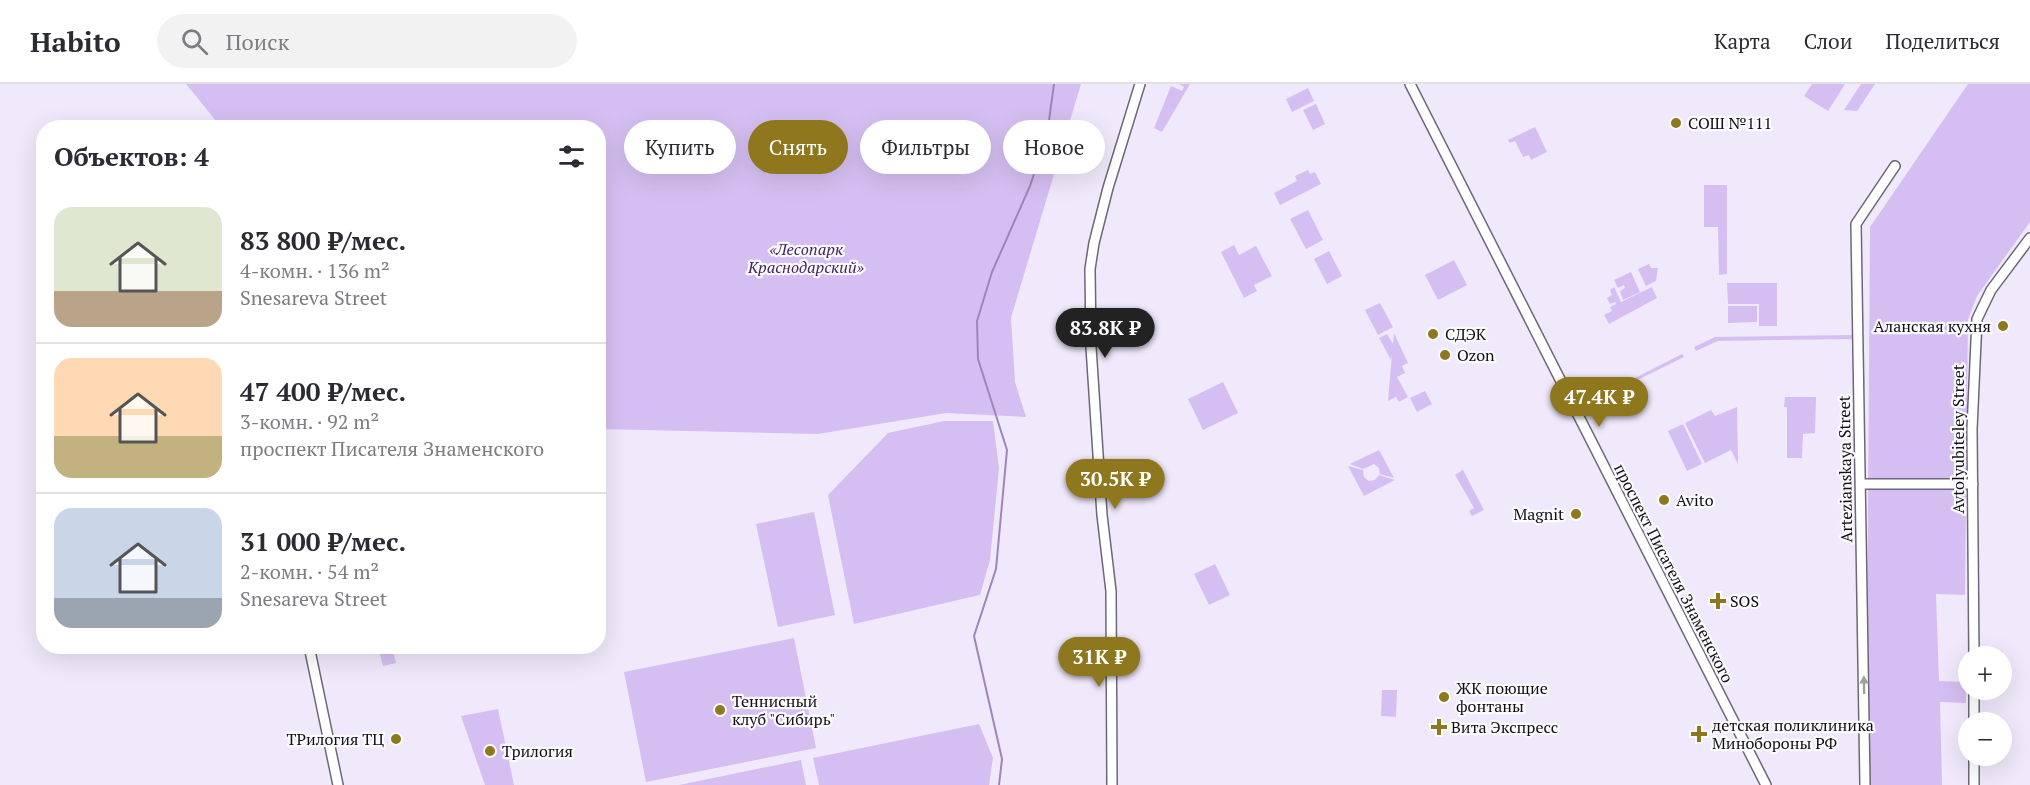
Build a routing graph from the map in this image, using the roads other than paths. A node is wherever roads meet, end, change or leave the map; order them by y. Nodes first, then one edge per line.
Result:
1 (1140, 84) edge
2 (1410, 84) edge
3 (1895, 166) dead end
4 (2030, 238) edge
5 (1972, 483) junction
6 (1861, 484) junction
7 (1974, 646) edge
8 (311, 654) edge
9 (1974, 766) edge
10 (338, 785) edge
11 (1112, 785) edge
12 (1766, 785) edge
13 (1864, 785) edge
14 (1974, 785) edge

1 - 11 street
2 - 12 street, проспект Писателя Знаменского
3 - 6 street, Artezianskaya Street
4 - 5 street, Avtolyubiteley Street
5 - 6 street
5 - 7 street, Avtolyubiteley Street
13 -> 6 street, Artezianskaya Street
8 - 10 street
9 - 14 street

